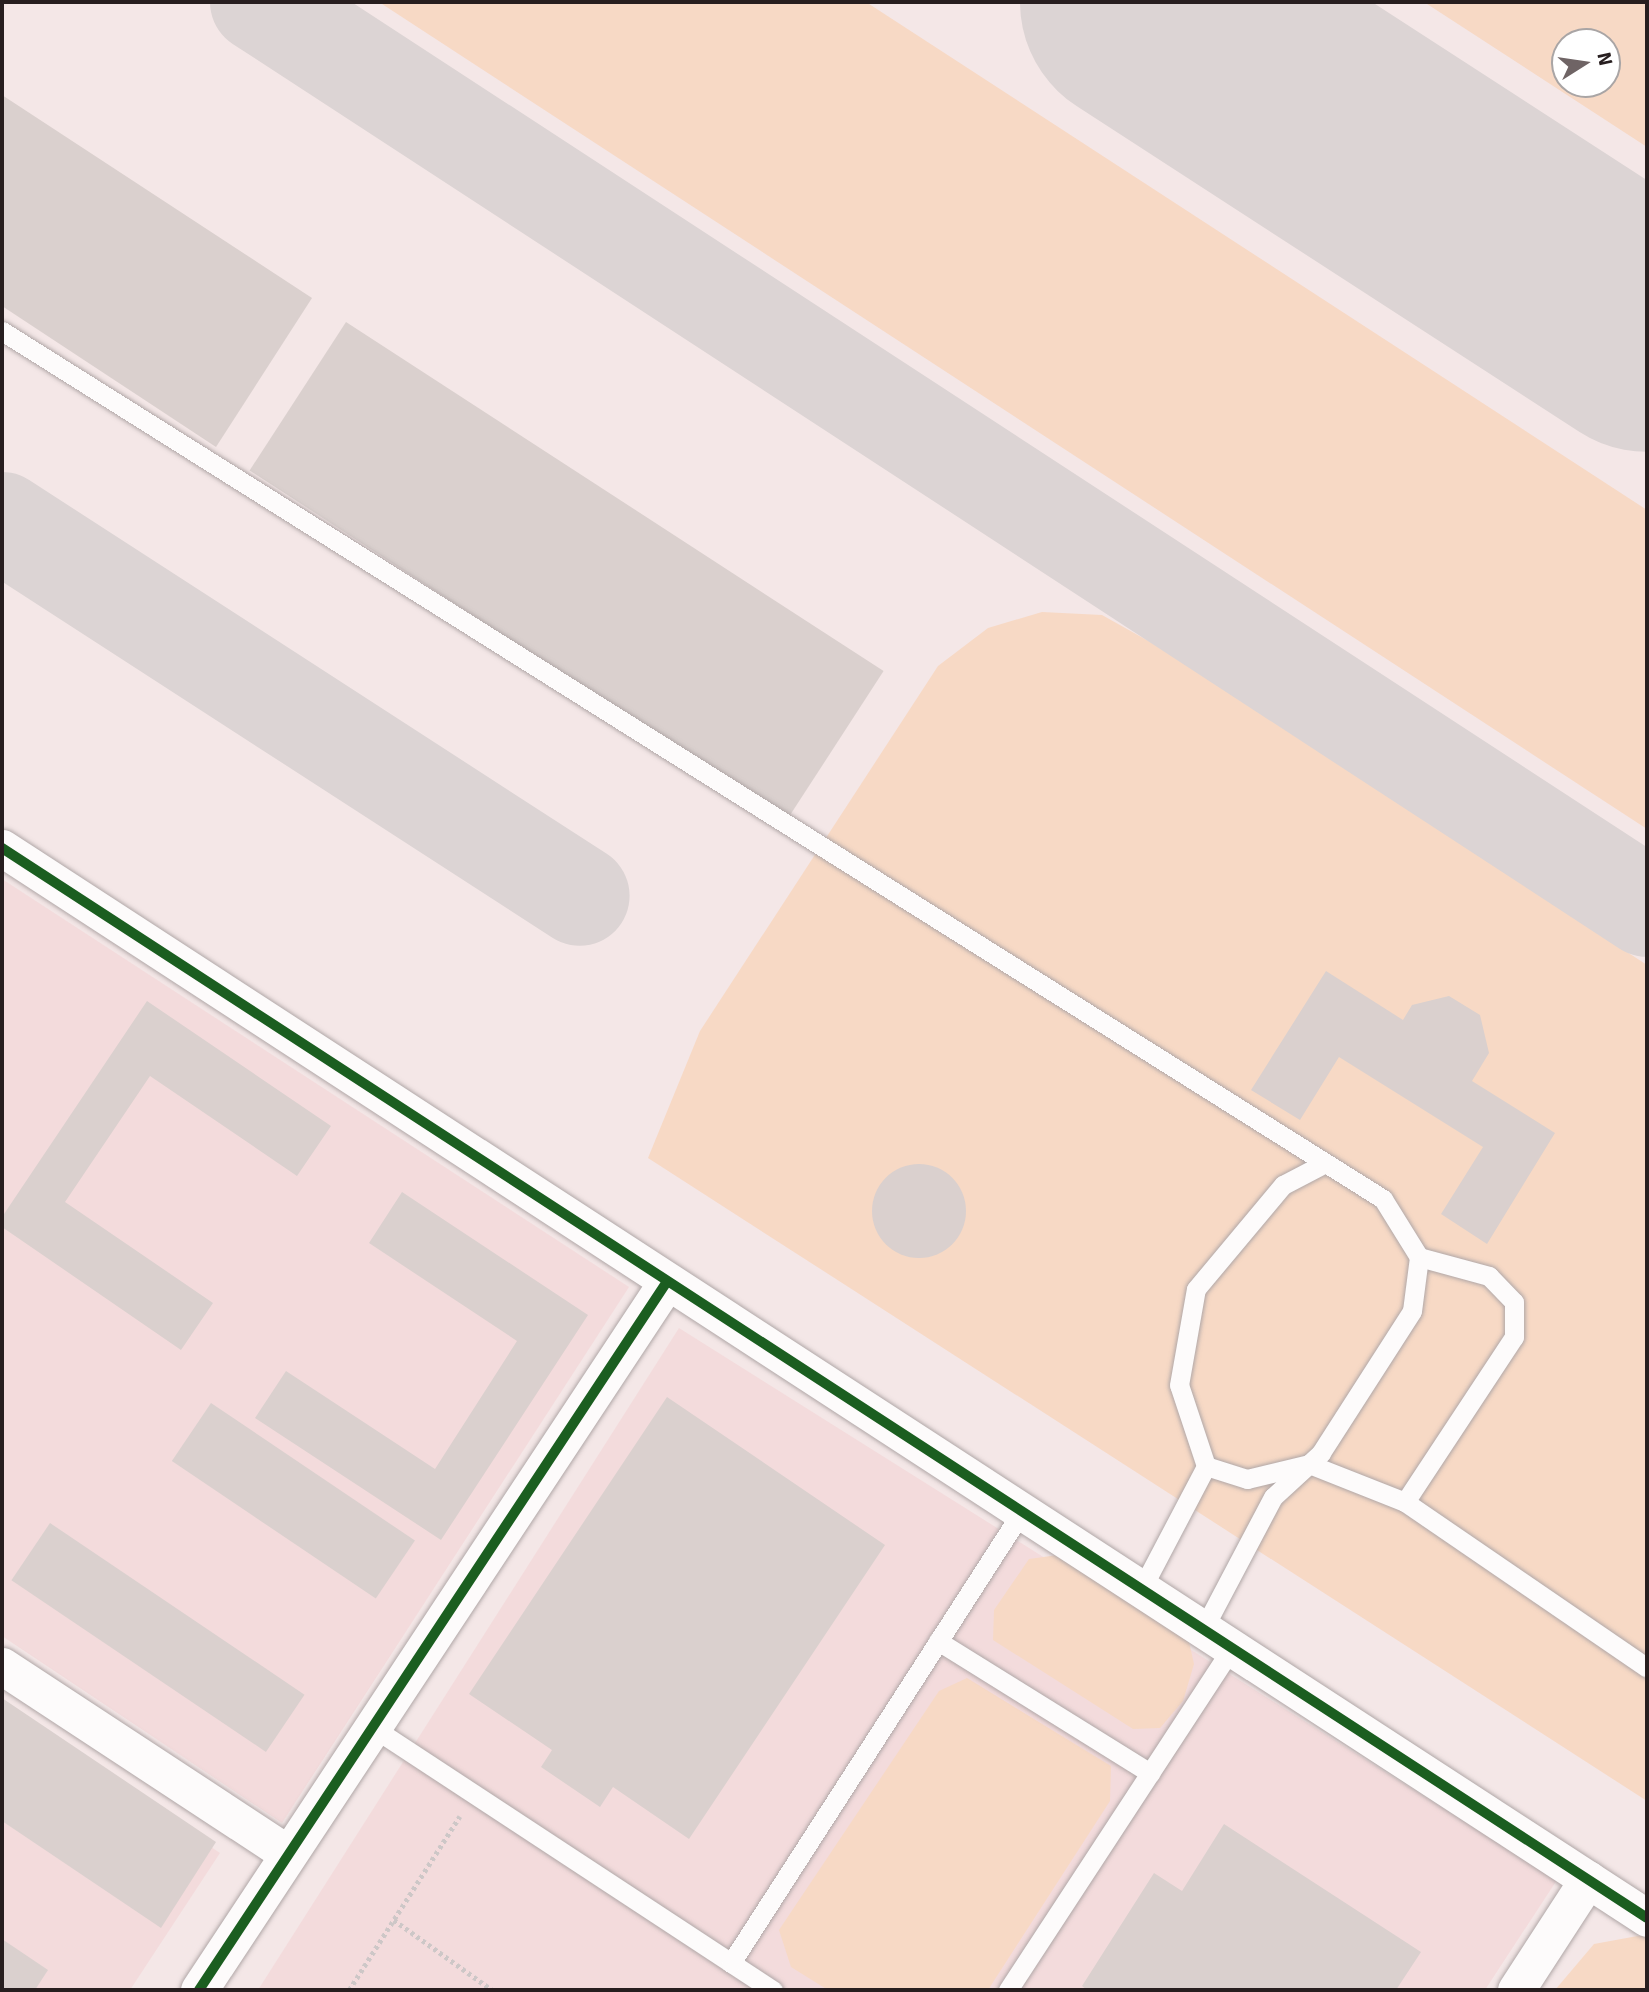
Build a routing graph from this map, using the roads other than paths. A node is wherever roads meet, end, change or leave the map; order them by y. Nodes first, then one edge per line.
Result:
1 (2, 331) edge
2 (4, 856) edge
3 (1325, 1163) junction
4 (1419, 1257) junction
5 (666, 1283) junction
6 (1309, 1464) junction
7 (1206, 1466) junction
8 (1405, 1502) junction
9 (1021, 1513) junction
10 (1141, 1590) junction
11 (1217, 1639) junction
12 (938, 1641) junction
13 (2, 1666) edge
14 (1647, 1668) edge
15 (372, 1727) junction
16 (1150, 1773) junction
17 (288, 1854) junction
18 (1588, 1880) junction
19 (1647, 1918) edge
20 (731, 1963) junction
21 (199, 1990) edge
22 (773, 1990) edge
23 (1008, 1990) edge
24 (1516, 1990) edge

1 - 3 lane
2 - 5 street
3 - 4 lane
3 - 7 lane
4 - 6 lane
4 - 8 lane
5 - 9 street
5 - 15 street
6 - 7 lane
6 - 8 lane
6 - 11 lane
7 - 10 lane
8 - 14 lane
9 - 10 street
9 - 12 lane
10 - 11 street
11 - 16 lane
11 - 18 street
12 - 16 lane
12 - 20 lane
13 - 17 street
15 - 17 street
15 - 20 lane
16 - 23 lane
17 - 21 street
18 - 19 street
18 - 24 street
20 - 22 lane

